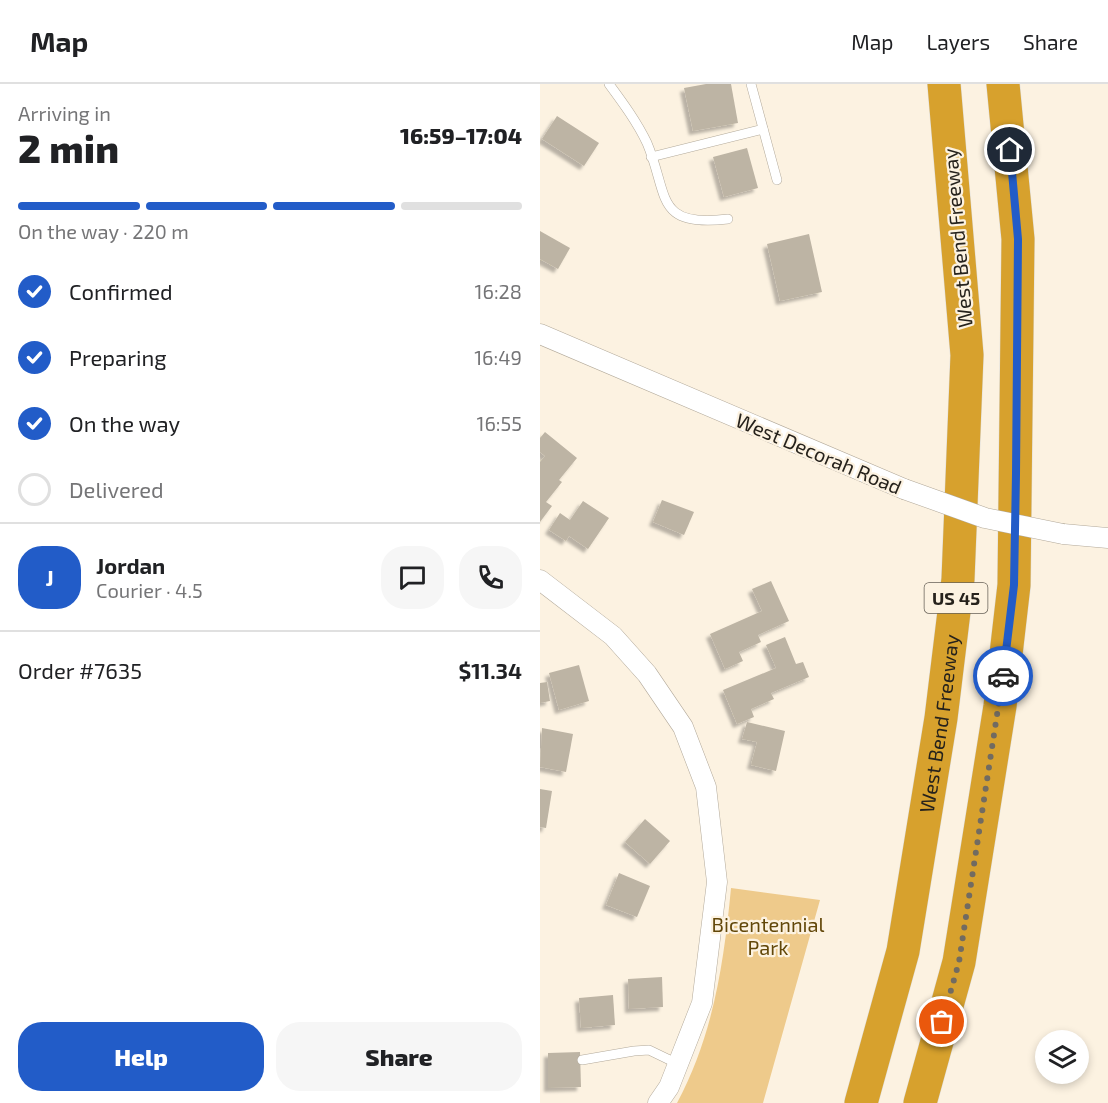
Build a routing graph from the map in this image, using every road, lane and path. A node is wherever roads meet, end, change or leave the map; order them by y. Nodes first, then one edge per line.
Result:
1 (609, 84) edge
2 (751, 84) edge
3 (944, 84) edge
4 (1003, 84) edge
5 (763, 129) junction
6 (651, 157) junction
7 (777, 180) dead end
8 (728, 219) dead end
9 (540, 334) edge
10 (1108, 538) edge
11 (540, 580) edge
12 (582, 1059) dead end
13 (678, 1064) junction
14 (658, 1103) edge
15 (861, 1103) edge
16 (920, 1103) edge

1 - 6 lane
2 - 5 lane
3 - 15 highway, West Bend Freeway / US 45
4 - 16 highway, US 45
5 - 6 lane
5 - 7 lane
6 - 8 lane
9 - 10 street, West Decorah Road, bridge
11 - 13 street
12 - 13 lane
13 - 14 street

